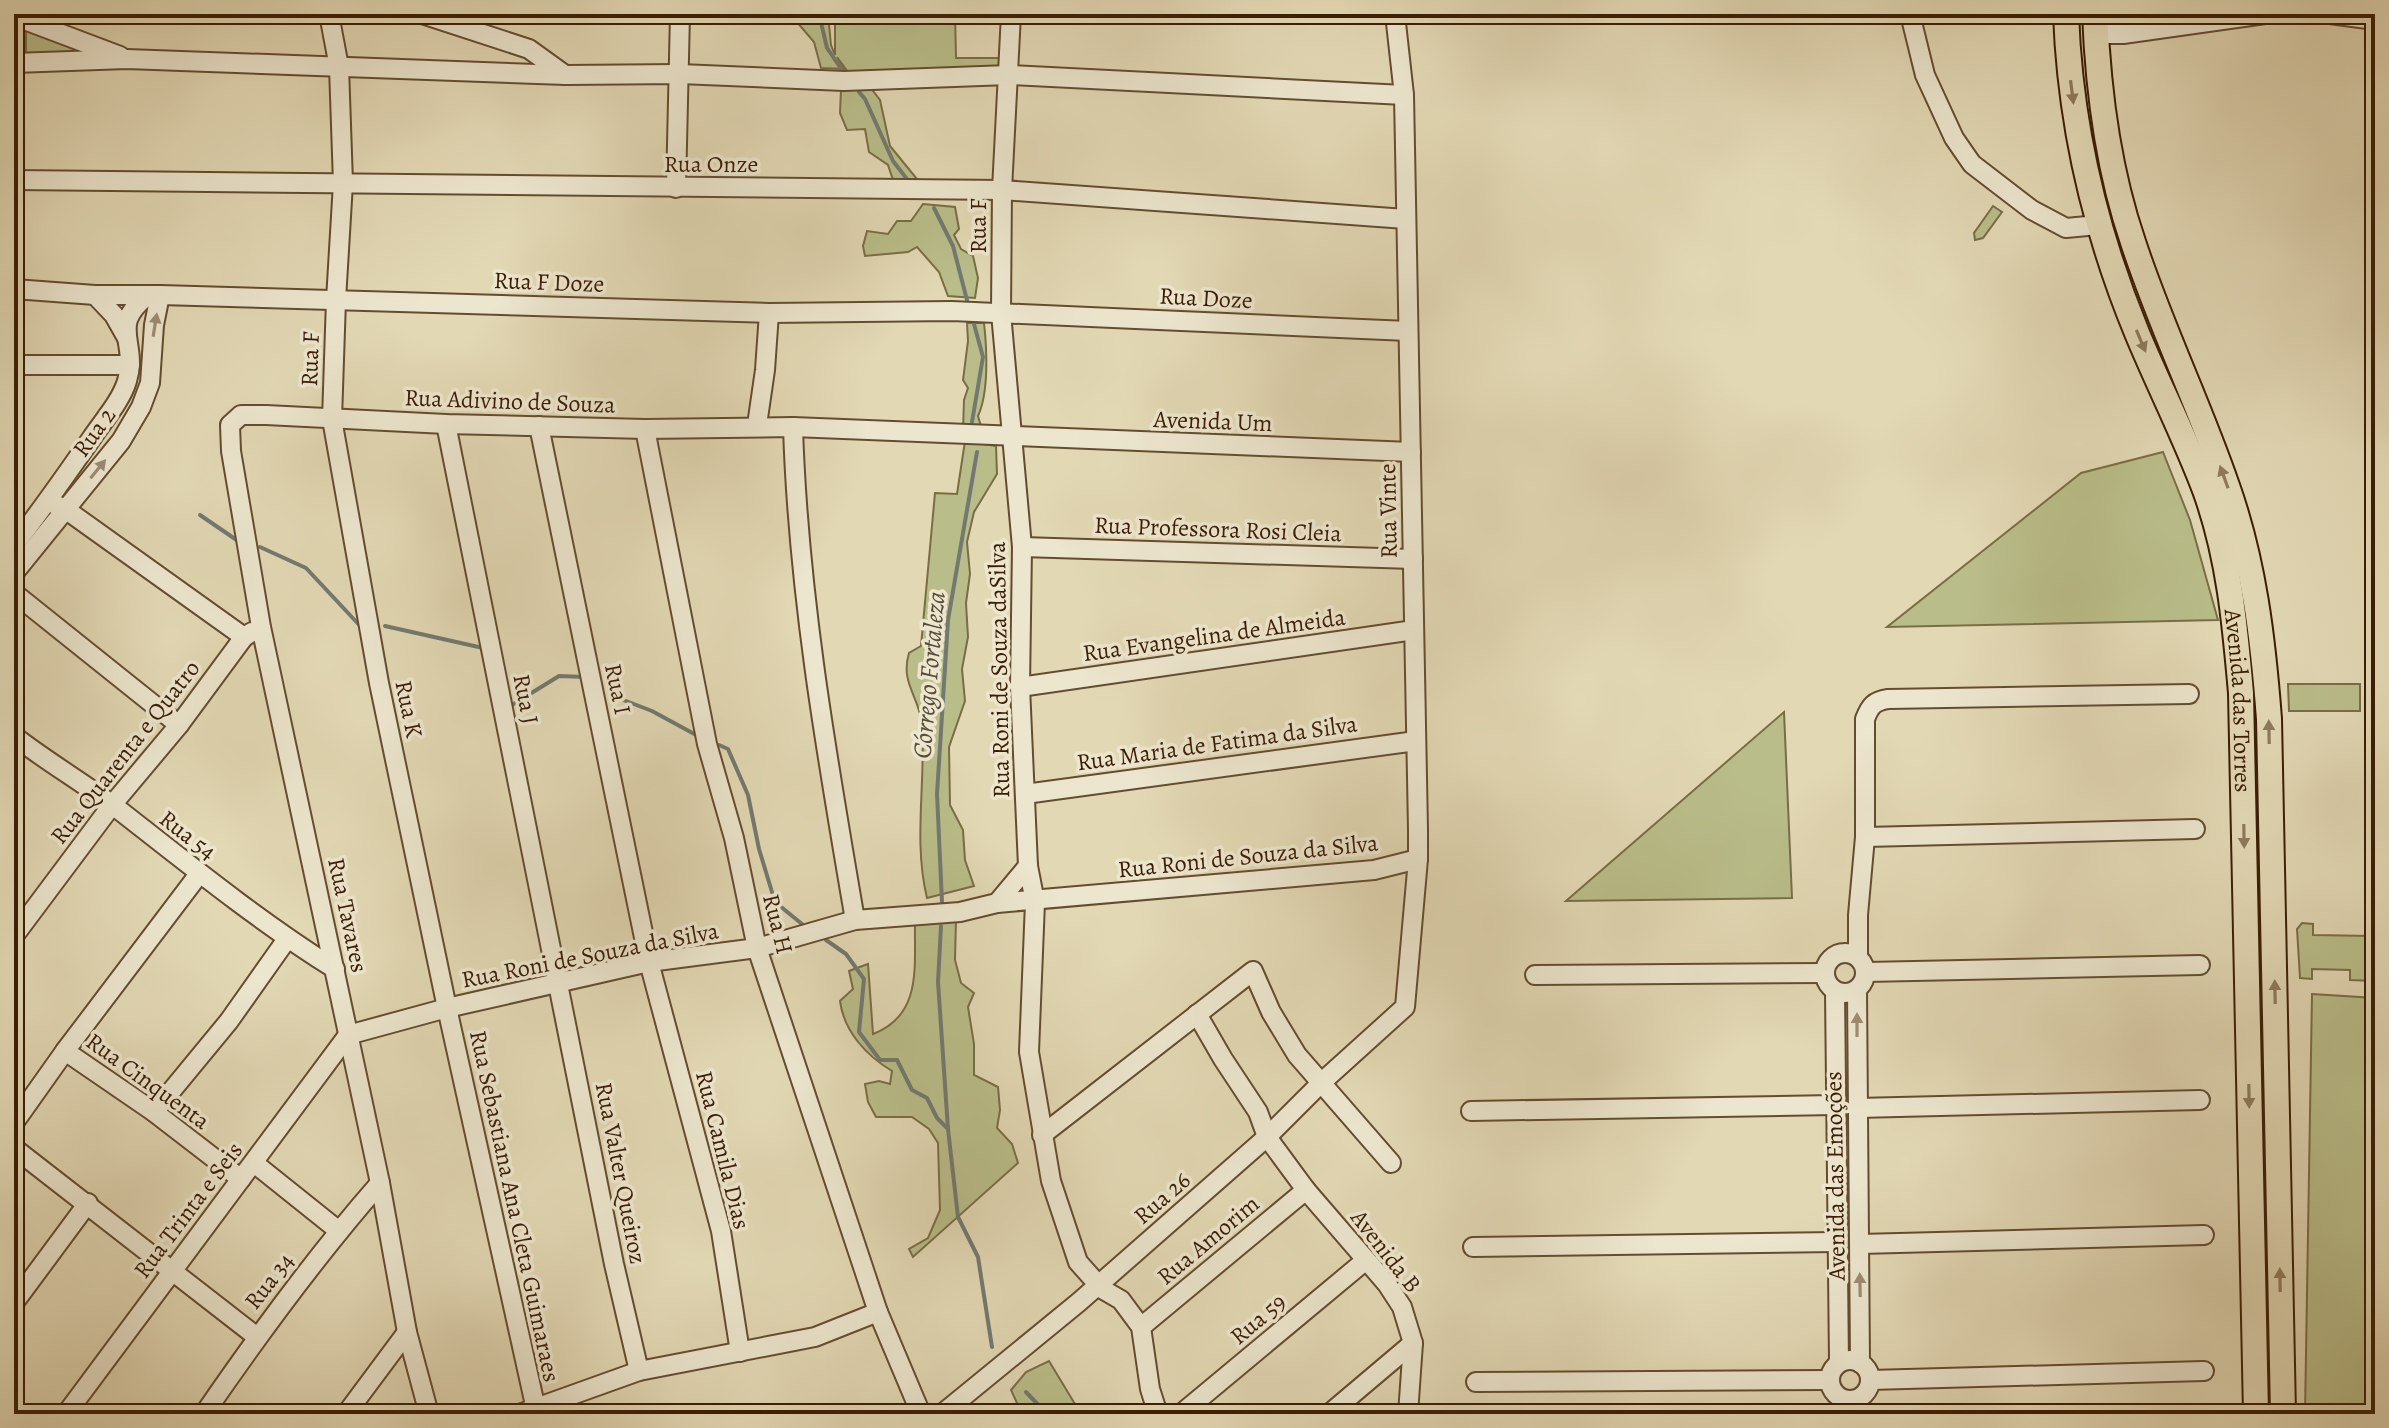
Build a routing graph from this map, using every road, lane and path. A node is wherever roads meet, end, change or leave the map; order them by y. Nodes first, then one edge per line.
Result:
1 (329, 14) edge
2 (422, 14) edge
3 (680, 14) edge
4 (1011, 14) edge
5 (1395, 14) edge
6 (1910, 14) edge
7 (2066, 14) edge
8 (2265, 14) edge
9 (2330, 14) edge
10 (14, 16) edge
11 (2375, 20) edge
12 (2096, 24) edge
13 (127, 59) junction
14 (14, 63) edge
15 (339, 67) junction
16 (680, 74) junction
17 (566, 75) junction
18 (1009, 75) junction
19 (1404, 95) junction
20 (14, 180) edge
21 (343, 183) junction
22 (676, 188) junction
23 (1002, 190) junction
24 (1406, 219) junction
25 (2098, 225) junction
26 (14, 289) edge
27 (95, 295) junction
28 (154, 295) junction
29 (336, 300) junction
30 (769, 313) junction
31 (1001, 313) junction
32 (1408, 331) junction
33 (127, 338) junction
34 (14, 365) edge
35 (130, 365) junction
36 (332, 419) junction
37 (446, 424) junction
38 (230, 425) joint
39 (757, 425) junction
40 (539, 426) junction
41 (793, 427) junction
42 (645, 429) junction
43 (1014, 437) junction
44 (1411, 452) junction
45 (48, 501) junction
46 (65, 509) junction
47 (18, 534) edge
48 (1022, 547) junction
49 (1413, 559) junction
50 (14, 573) edge
51 (14, 593) edge
52 (261, 627) junction
53 (1414, 630) junction
54 (244, 637) junction
55 (1020, 687) junction
56 (2189, 694) dead end
57 (179, 725) junction
58 (1416, 741) junction
59 (18, 746) edge
60 (1025, 794) junction
61 (112, 805) junction
62 (2195, 829) dead end
63 (1865, 837) junction
64 (1418, 859) junction
65 (1028, 866) junction
66 (199, 874) junction
67 (1035, 902) junction
68 (997, 903) junction
69 (1858, 915) junction
70 (848, 922) junction
71 (14, 936) edge
72 (287, 939) junction
73 (757, 948) junction
74 (1838, 954) junction
75 (649, 962) junction
76 (2200, 965) dead end
77 (335, 969) junction
78 (1825, 973) junction
79 (1860, 973) junction
80 (1535, 975) dead end
81 (559, 984) junction
82 (1835, 991) junction
83 (1405, 1007) joint
84 (447, 1008) junction
85 (1197, 1014) junction
86 (348, 1035) junction
87 (65, 1051) junction
88 (1322, 1082) junction
89 (2200, 1100) dead end
90 (1835, 1105) junction
91 (1857, 1108) junction
92 (1471, 1111) dead end
93 (154, 1112) junction
94 (14, 1123) edge
95 (1042, 1135) junction
96 (1267, 1137) junction
97 (14, 1148) edge
98 (254, 1163) junction
99 (1391, 1163) dead end
100 (241, 1179) junction
101 (380, 1183) junction
102 (1306, 1190) junction
103 (88, 1203) junction
104 (339, 1231) junction
105 (2204, 1235) dead end
106 (1837, 1242) junction
107 (1860, 1244) junction
108 (1473, 1247) dead end
109 (1366, 1260) junction
110 (172, 1272) junction
111 (1098, 1285) junction
112 (14, 1303) edge
113 (878, 1312) junction
114 (1141, 1327) junction
115 (407, 1332) junction
116 (257, 1337) junction
117 (2254, 1338) junction
118 (2282, 1341) junction
119 (1413, 1343) junction
120 (740, 1352) junction
121 (1839, 1363) junction
122 (1860, 1363) junction
123 (639, 1371) junction
124 (2204, 1371) dead end
125 (1829, 1380) junction
126 (1870, 1380) junction
127 (1476, 1382) dead end
128 (1840, 1406) edge
129 (1861, 1406) edge
130 (530, 1412) edge
131 (66, 1414) edge
132 (204, 1414) edge
133 (346, 1414) edge
134 (429, 1414) edge
135 (921, 1414) edge
136 (942, 1414) edge
137 (1158, 1414) edge
138 (1181, 1414) edge
139 (1329, 1414) edge
140 (1408, 1414) edge
141 (2256, 1414) edge
142 (2283, 1414) edge

1 - 15 street, Rua F
2 - 17 street
3 - 16 street
4 - 18 street, Rua F
5 - 19 street, Rua Vinte
6 - 25 street
7 -> 25 main road, Avenida das Torres
8 - 12 street
9 - 11 street
10 - 13 street
118 -> 12 main road, Avenida das Torres
13 - 14 street
13 - 15 street
15 - 17 street
15 - 21 street, Rua F
16 - 17 street
16 - 18 street
16 - 22 street
18 - 19 street
18 - 23 street, Rua F
19 - 24 street, Rua Vinte
20 - 21 street, Rua Onze
21 - 22 street, Rua Onze
21 - 29 street, Rua F
22 - 23 street, Rua Onze
23 - 24 street, Rua Onze
23 - 31 street, Rua F
24 - 32 street, Rua Vinte
25 -> 117 main road, Avenida das Torres
26 - 27 street
27 - 28 street, Rua F Doze
27 - 33 street, Rua 2
28 - 29 street, Rua F Doze
28 - 33 street, Rua 2
46 -> 28 street, Rua 2
29 - 30 street, Rua F Doze
29 - 36 street, Rua F
30 - 31 street, Rua F Doze
30 - 39 street
31 - 32 street, Rua Doze
31 - 43 street, Rua F
32 - 44 street, Rua Vinte
33 - 35 street, Rua 2
34 - 35 street
35 - 45 street, Rua 2
36 - 37 street, Rua Adivino de Souza
36 - 38 street, Rua Adivino de Souza
36 - 84 street, Rua K
37 - 40 street, Rua Adivino de Souza
37 - 81 street, Rua J
38 - 52 street, Rua Tavares
39 - 41 street, Rua Adivino de Souza
39 - 42 street, Rua Adivino de Souza
40 - 42 street, Rua Adivino de Souza
40 - 75 street, Rua I
41 - 43 street, Avenida Um
41 - 70 street
42 - 73 street, Rua H
43 - 44 street, Avenida Um
43 - 48 street, Rua Roni de Souza daSilva
44 - 49 street, Rua Vinte
45 - 46 street
45 - 47 street, Rua 2
46 - 50 street, Rua 2
46 - 54 street
48 - 49 street, Rua Professora Rosi Cleia
48 - 55 street, Rua Roni de Souza daSilva
49 - 53 street, Rua Vinte
51 - 57 street
52 - 54 street
52 - 77 street, Rua Tavares
53 - 55 street, Rua Evangelina de Almeida
53 - 58 street, Rua Vinte
54 - 57 street, Rua Quarenta e Quatro
55 - 60 street, Rua Roni de Souza daSilva
56 - 63 street, Avenida das Emoções
57 - 61 street, Rua Quarenta e Quatro
58 - 60 street, Rua Maria de Fatima da Silva
58 - 64 street, Rua Vinte
59 - 61 street, Rua 54
60 - 65 street, Rua Roni de Souza daSilva
61 - 66 street, Rua 54
61 - 71 street, Rua Quarenta e Quatro
62 - 63 street
63 - 69 street, Avenida das Emoções
64 - 67 street, Rua Roni de Souza da Silva
64 - 83 street, Rua Vinte
65 - 67 street, Rua Roni de Souza daSilva
65 - 68 street
66 - 72 street, Rua 54
66 - 87 street
67 - 68 street, Rua Roni de Souza da Silva
67 - 95 street, Rua Roni de Souza daSilva
68 - 70 street, Rua Roni de Souza da Silva
69 - 74 street, Avenida das Emoções
69 - 79 street, Avenida das Emoções
70 - 73 street, Rua Roni de Souza da Silva
72 - 77 street, Rua 54
72 - 93 street
73 - 75 street, Rua Roni de Souza da Silva
73 - 113 street, Rua H
74 - 78 street, Avenida das Emoções
74 - 79 street
75 - 81 street, Rua Roni de Souza da Silva
75 - 120 street, Rua Camila Dias
76 - 79 street
77 - 86 street, Rua Tavares
78 - 80 street
78 - 82 street, Avenida das Emoções
79 - 82 street
91 -> 79 street, Avenida das Emoções
81 - 84 street, Rua Roni de Souza da Silva
81 - 123 street, Rua Valter Queiroz
82 - 90 street, Avenida das Emoções
83 - 88 street, Rua 26
84 - 86 street, Rua Roni de Souza da Silva
84 - 130 street, Rua Sebastiana Ana Cleta Guimaraes
85 - 88 street
85 - 95 street
85 - 96 street, Avenida B
86 - 98 street, Rua Trinta e Seis
86 - 101 street, Rua Tavares
87 - 93 street, Rua Cinquenta
87 - 94 street
88 - 96 street, Rua 26
88 - 99 street
89 - 91 street
90 - 92 street
90 - 106 street, Avenida das Emoções
91 - 107 street, Avenida das Emoções
93 - 100 street, Rua Cinquenta
95 - 111 street, Rua Roni de Souza daSilva
96 - 102 street, Avenida B
96 - 111 street, Rua 26
97 - 103 street
98 - 100 street, Rua Trinta e Seis
98 - 104 street
100 - 110 street, Rua Trinta e Seis
101 - 104 street, Rua 34
101 - 115 street, Rua Tavares
102 - 109 street, Avenida B
102 - 114 street, Rua Amorim
103 - 110 street
103 - 112 street
104 - 116 street, Rua 34
105 - 107 street
106 - 108 street
106 - 121 street, Avenida das Emoções
122 -> 107 street, Avenida das Emoções
109 - 119 street, Avenida B
109 - 138 street, Rua 59
110 - 116 street
110 - 131 street, Rua Trinta e Seis
111 - 114 street, Rua Roni de Souza daSilva
111 - 136 street, Rua 26
113 - 120 street
113 - 135 street, Rua H
114 - 137 street
115 - 133 street
115 - 134 street, Rua Tavares
116 - 132 street, Rua 34
117 - 118 main road
117 - 141 main road, Avenida das Torres
118 - 142 main road, Avenida das Torres
119 - 139 street
119 - 140 street, Avenida B
120 - 123 street
121 - 122 street
121 - 125 street
122 - 126 street
123 - 130 street
124 - 126 street
125 - 127 street
125 - 128 street
126 - 129 street
128 - 129 street

